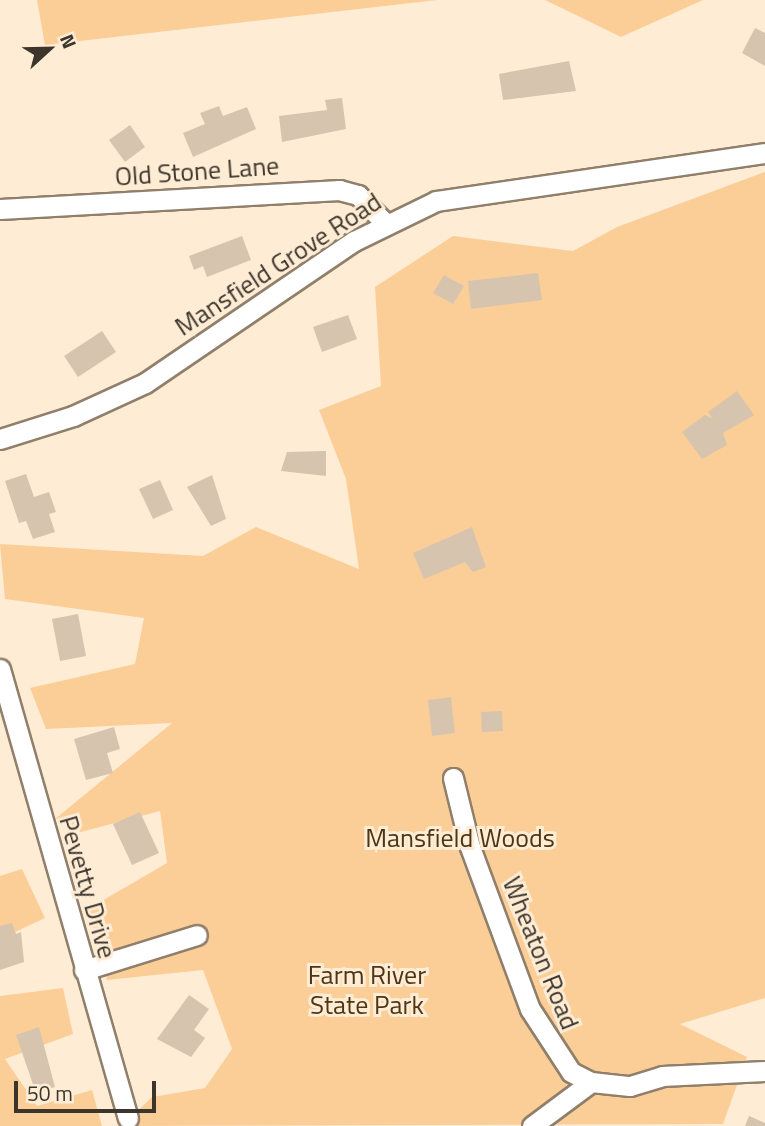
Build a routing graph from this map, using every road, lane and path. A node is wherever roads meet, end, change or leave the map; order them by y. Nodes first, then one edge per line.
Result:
1 (765, 153) edge
2 (0, 209) edge
3 (385, 223) junction
4 (0, 439) edge
5 (0, 669) edge
6 (453, 778) dead end
7 (197, 935) dead end
8 (84, 970) junction
9 (765, 1071) edge
10 (590, 1082) junction
11 (128, 1118) dead end
12 (532, 1126) edge

1 - 3 street, Mansfield Grove Road
2 - 3 street, Old Stone Lane
3 - 4 street, Mansfield Grove Road
5 - 8 street, Pevetty Drive
6 - 10 street, Wheaton Road
7 - 8 street
8 - 11 street, Pevetty Drive
9 - 10 street
10 - 12 street

